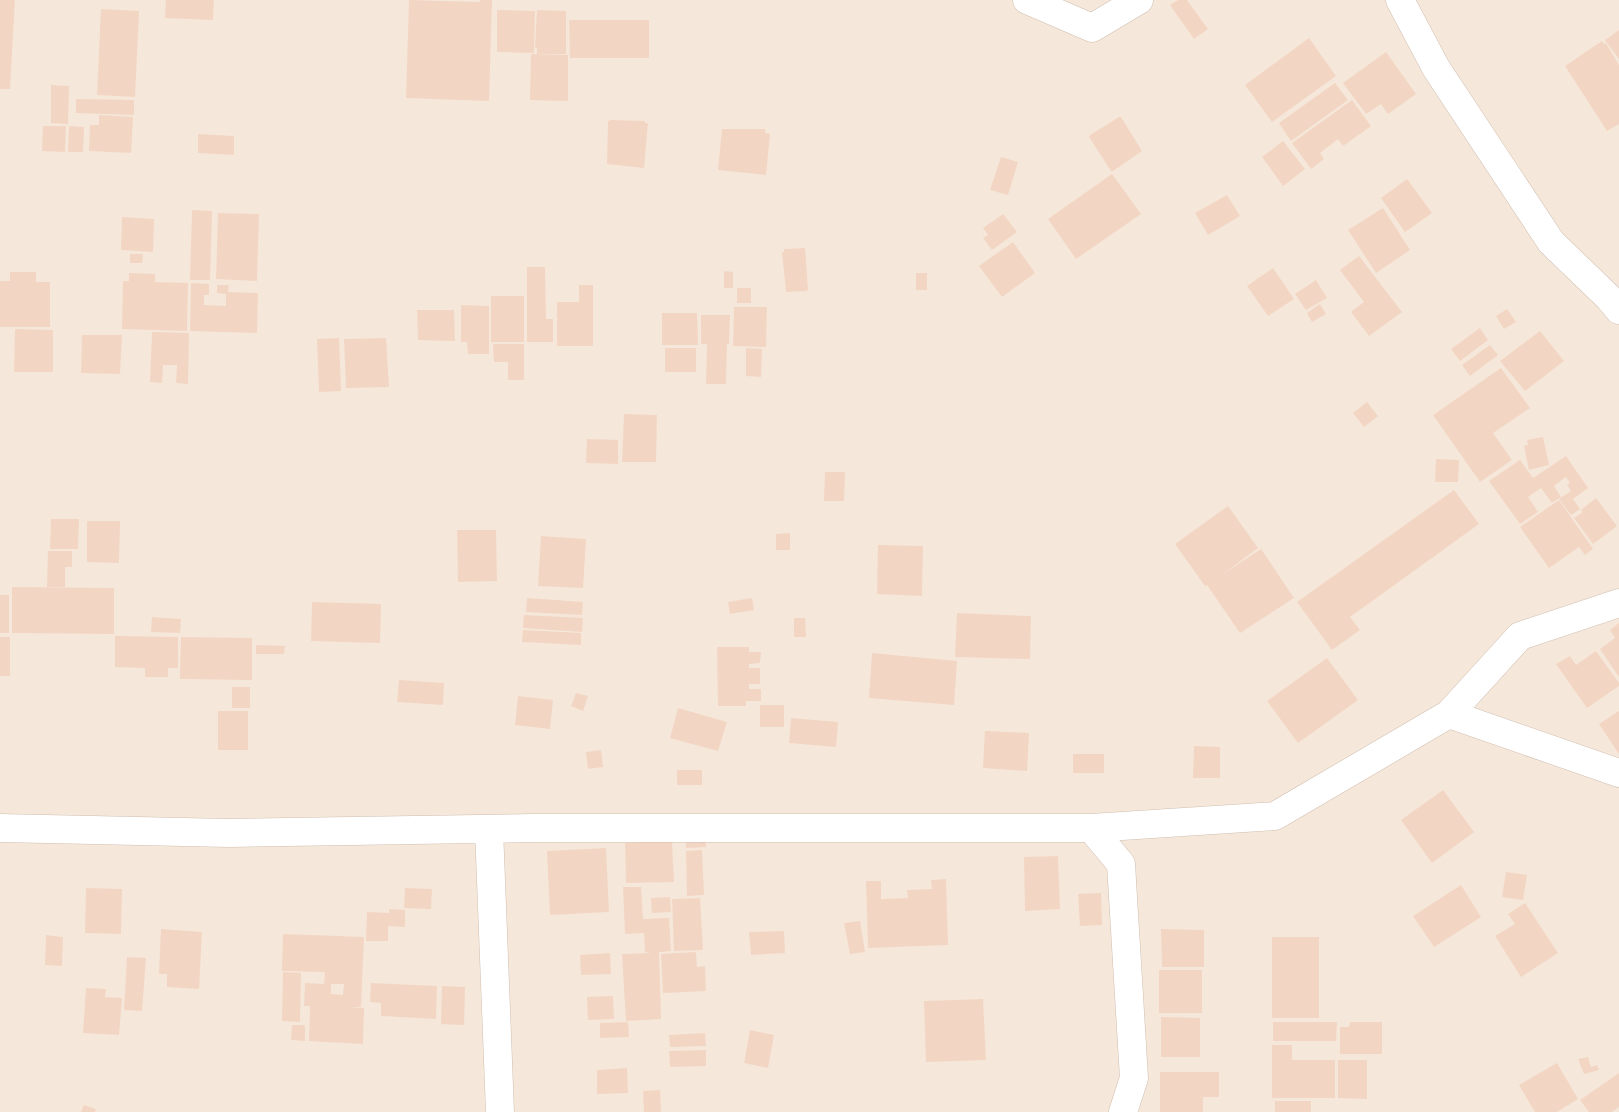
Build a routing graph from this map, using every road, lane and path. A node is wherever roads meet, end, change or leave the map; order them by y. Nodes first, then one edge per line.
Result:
1 (1027, 0) edge
2 (1139, 0) edge
3 (1400, 0) edge
4 (1619, 310) edge
5 (1619, 603) edge
6 (1449, 714) junction
7 (1619, 773) edge
8 (0, 828) edge
9 (1091, 828) junction
10 (490, 829) junction
11 (500, 1112) edge
12 (1123, 1112) edge

1 - 2 street
3 - 4 street
5 - 6 street
6 - 7 street
6 - 9 street
8 - 10 street
9 - 10 street
9 - 12 street
10 - 11 street

